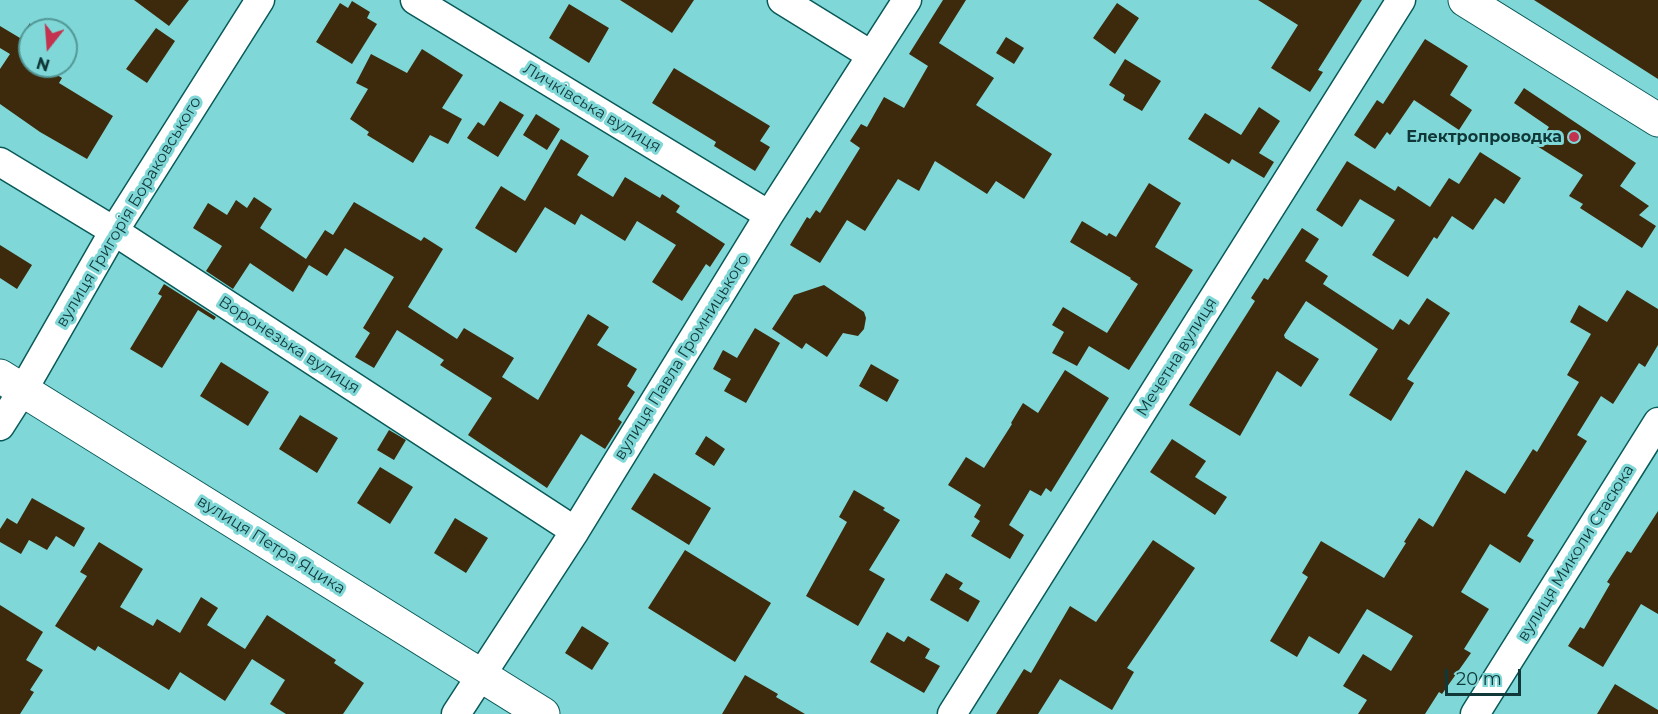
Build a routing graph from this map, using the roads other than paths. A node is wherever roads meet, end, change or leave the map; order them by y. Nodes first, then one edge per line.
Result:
1 (260, 0) edge
2 (415, 0) edge
3 (782, 0) edge
4 (907, 0) edge
5 (1401, 0) edge
6 (1465, 0) edge
7 (871, 55) junction
8 (1658, 120) edge
9 (0, 162) edge
10 (769, 215) junction
11 (114, 231) junction
12 (11, 383) edge
13 (1658, 422) edge
14 (0, 426) edge
15 (575, 531) junction
16 (480, 675) junction
17 (456, 714) edge
18 (543, 714) edge
19 (952, 714) edge
20 (1475, 714) edge

1 - 11 street, вулиця Григорія Бораковського
2 - 10 street, Личківська вулиця
3 - 7 street
4 - 7 street, вулиця Павла Громницького
5 - 19 street, Мечетна вулиця
6 - 8 street
7 - 10 street, вулиця Павла Громницького
9 - 11 street, Воронезька вулиця
10 - 15 street, вулиця Павла Громницького
11 - 12 street, вулиця Григорія Бораковського
11 - 15 street, Воронезька вулиця
12 - 14 street, вулиця Григорія Бораковського
12 - 16 street, вулиця Петра Яцика
13 - 20 street, вулиця Миколи Стасюка
15 - 16 street, вулиця Павла Громницького
16 - 17 street, вулиця Павла Громницького
16 - 18 street, вулиця Петра Яцика

